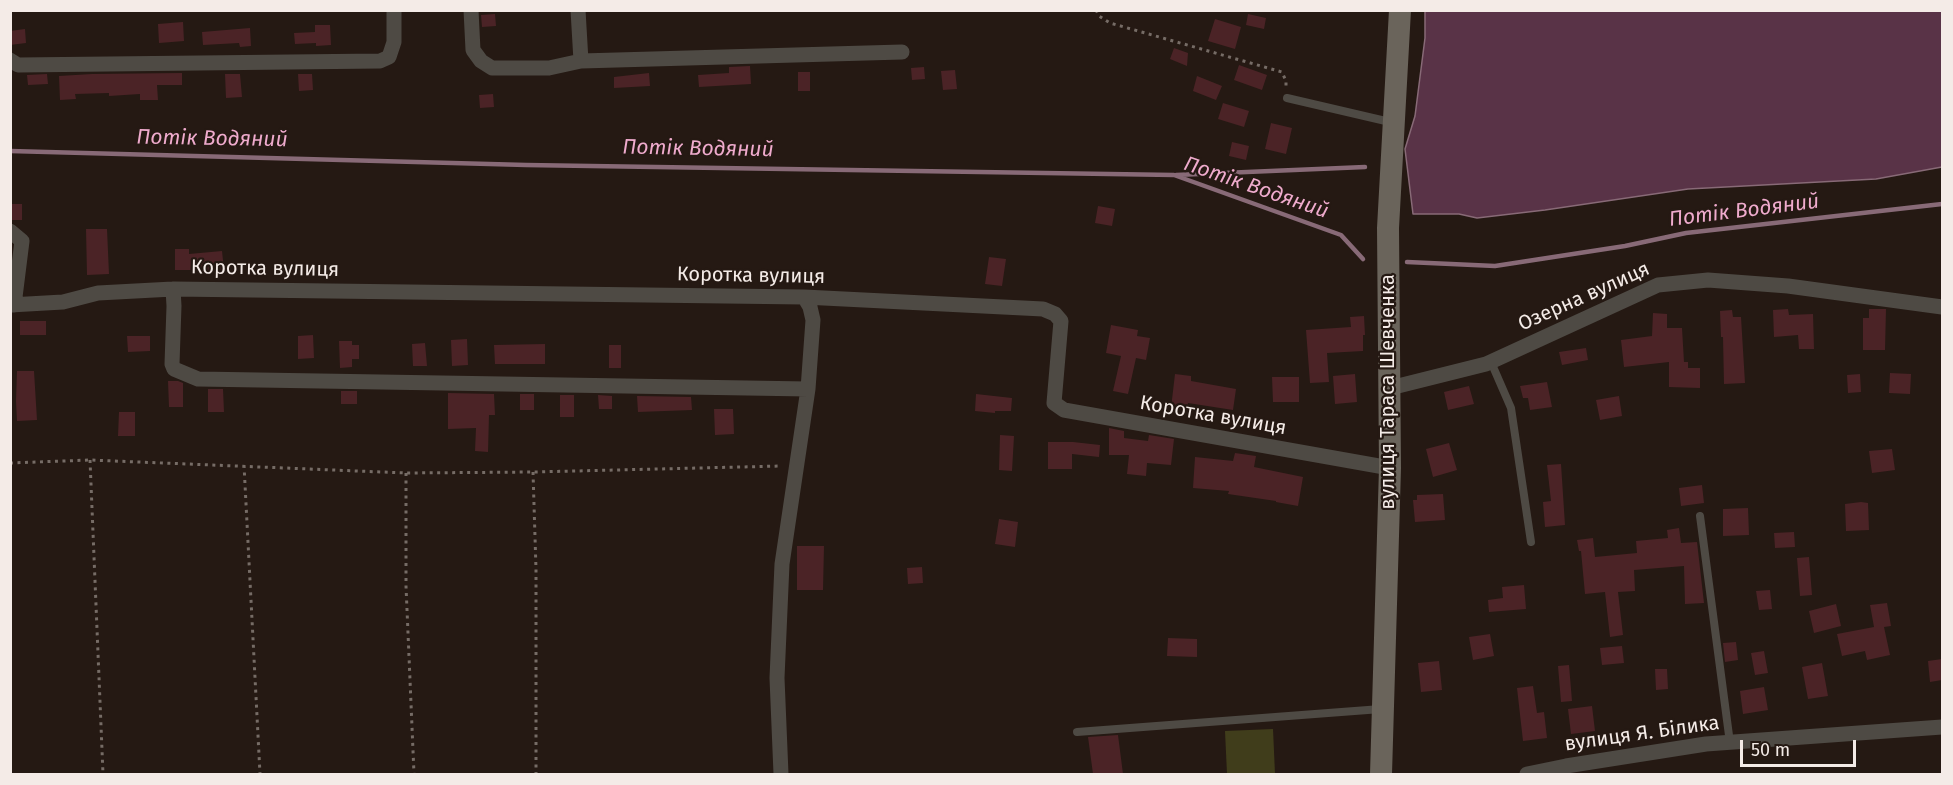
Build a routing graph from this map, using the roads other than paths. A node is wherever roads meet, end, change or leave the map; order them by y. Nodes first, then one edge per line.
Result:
1 (394, 10) edge
2 (471, 10) edge
3 (578, 10) edge
4 (1400, 10) edge
5 (902, 52) dead end
6 (10, 60) edge
7 (581, 61) junction
8 (1287, 98) road end
9 (1393, 123) junction
10 (10, 231) edge
11 (172, 289) junction
12 (804, 297) junction
13 (12, 305) edge
14 (1942, 307) edge
15 (1491, 362) junction
16 (1390, 388) junction
17 (807, 389) junction
18 (1390, 468) junction
19 (1700, 516) dead end
20 (1531, 542) dead end
21 (1383, 709) junction
22 (1942, 727) edge
23 (1077, 732) dead end
24 (1730, 743) junction
25 (781, 774) edge
26 (1381, 774) edge
27 (1527, 774) edge

1 - 6 street
2 - 7 street
3 - 7 street
4 - 9 street, вулиця Тараса Шевченка
5 - 7 street
8 - 9 lane
9 - 16 street, вулиця Тараса Шевченка
10 - 13 street
11 - 12 street, Коротка вулиця
11 - 13 street, Коротка вулиця
11 - 17 street
12 - 17 street
12 - 18 street, Коротка вулиця
14 - 15 street, Озерна вулиця
15 - 16 street, Озерна вулиця
15 - 20 lane
16 - 18 street, вулиця Тараса Шевченка
17 - 25 street
18 - 21 street, вулиця Тараса Шевченка
19 - 24 lane
21 - 23 lane
21 - 26 street, вулиця Тараса Шевченка
22 - 24 street, вулиця Я. Білика
24 - 27 street, вулиця Я. Білика

